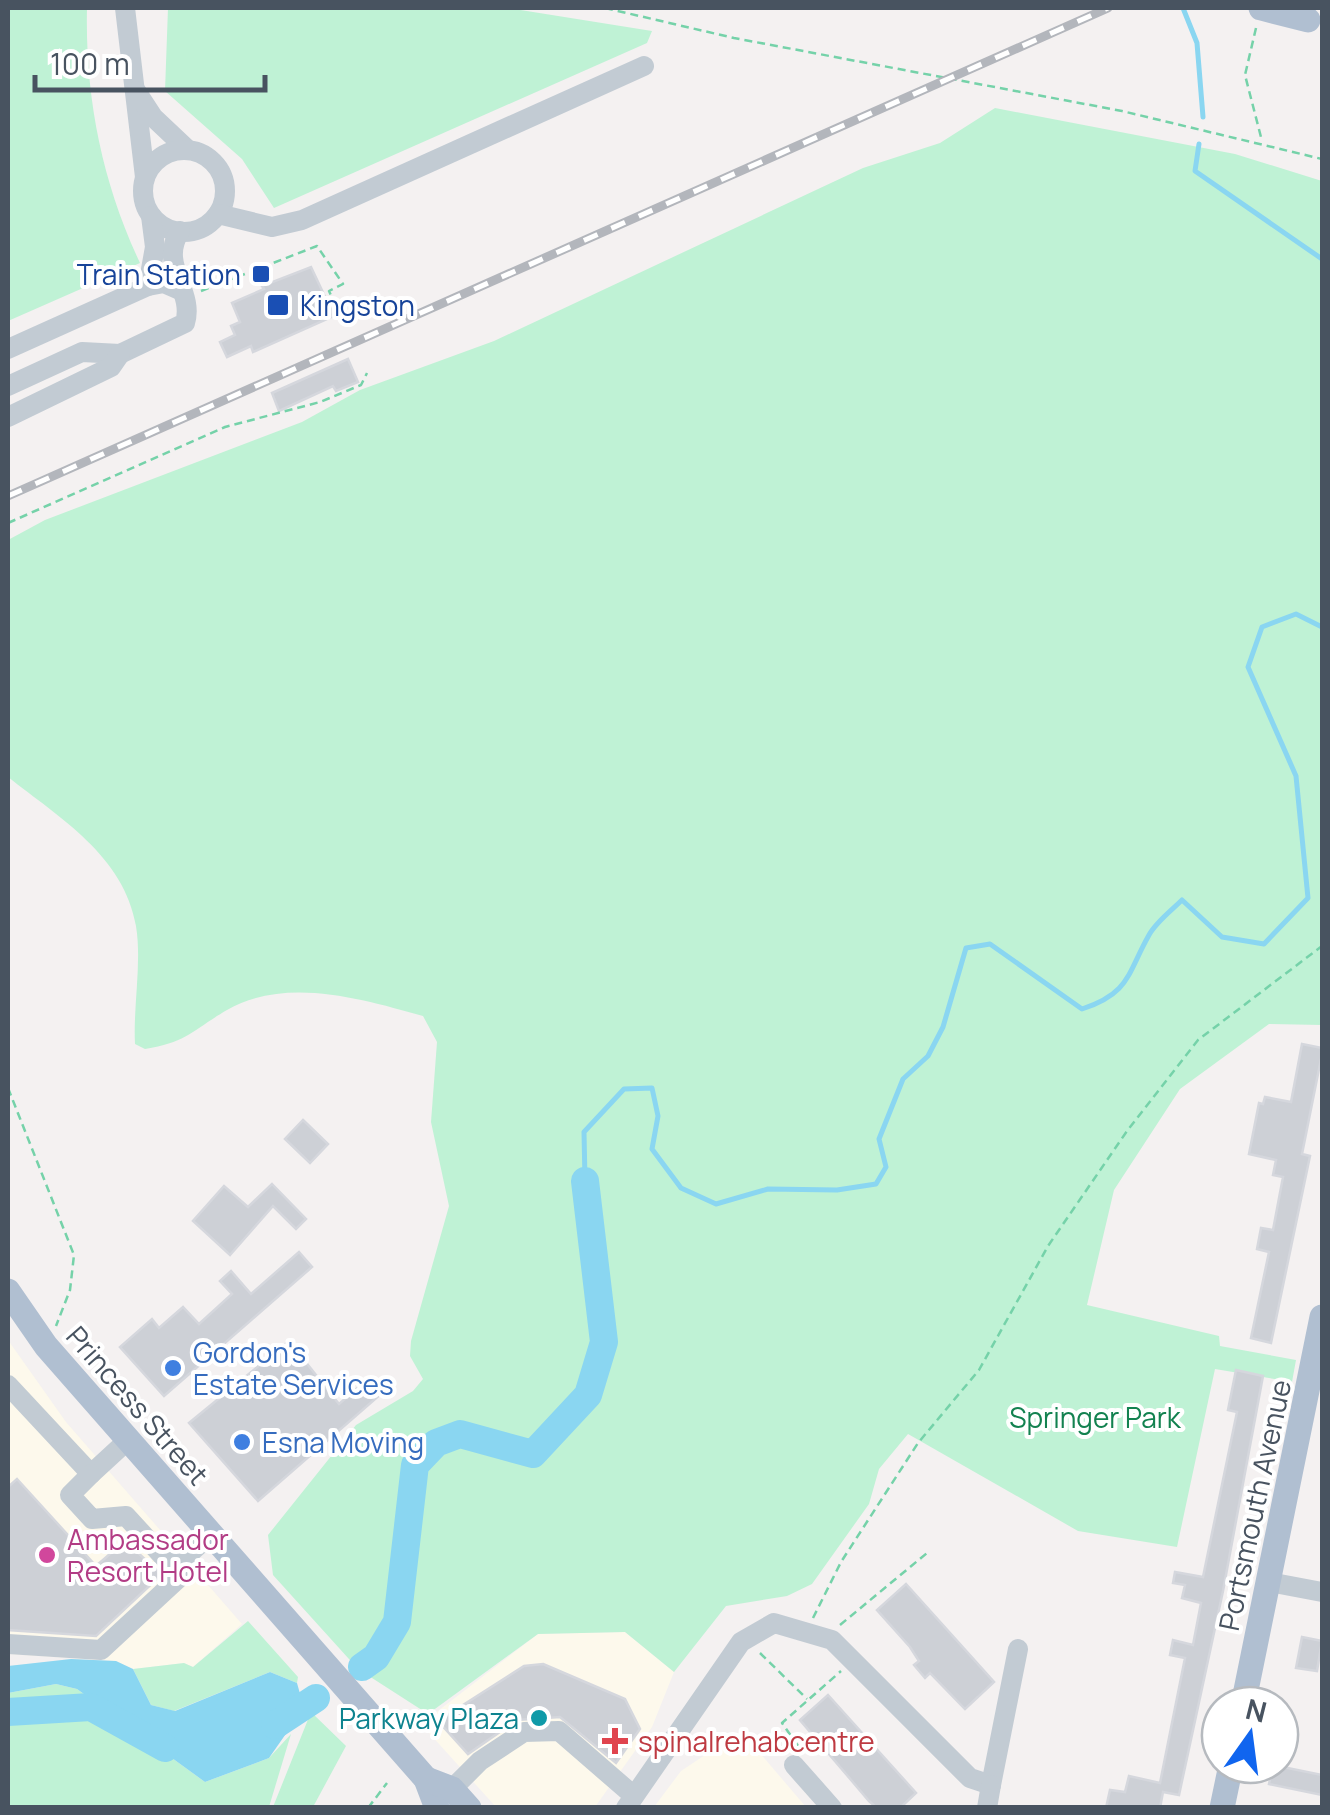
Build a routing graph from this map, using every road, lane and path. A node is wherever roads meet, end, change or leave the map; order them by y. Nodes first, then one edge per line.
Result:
1 (126, 8) edge
2 (605, 8) edge
3 (1260, 14) edge
4 (1315, 23) edge
5 (644, 66) dead end
6 (132, 86) junction
7 (1262, 142) junction
8 (188, 150) junction
9 (1322, 159) edge
10 (145, 177) junction
11 (224, 184) junction
12 (218, 214) junction
13 (151, 216) junction
14 (253, 222) junction
15 (180, 232) junction
16 (148, 286) junction
17 (180, 290) junction
18 (338, 310) dead end
19 (8, 349) edge
20 (120, 354) junction
21 (367, 373) dead end
22 (8, 386) edge
23 (8, 416) edge
24 (8, 523) edge
25 (1322, 946) edge
26 (8, 1088) edge
27 (8, 1291) edge
28 (1322, 1317) edge
29 (54, 1332) dead end
30 (8, 1386) edge
31 (128, 1440) junction
32 (91, 1474) junction
33 (211, 1534) junction
34 (926, 1553) dead end
35 (173, 1568) junction
36 (1269, 1582) junction
37 (1322, 1592) edge
38 (816, 1635) junction
39 (8, 1644) edge
40 (1018, 1649) dead end
41 (760, 1653) dead end
42 (853, 1660) junction
43 (1247, 1685) edge
44 (808, 1700) junction
45 (794, 1765) joint
46 (386, 1782) dead end
47 (991, 1785) junction
48 (453, 1801) edge
49 (630, 1802) edge
50 (368, 1808) edge
51 (832, 1808) edge
52 (987, 1808) edge

1 - 6 street
2 - 7 path
3 - 4 main road, bridge
3 - 7 path
5 - 14 street
6 - 8 street
6 - 10 street
7 - 9 path
8 - 10 street
8 - 11 street
10 - 13 street
11 - 12 street
11 - 14 street
12 - 14 street
12 - 15 street
13 - 15 street
13 - 16 street
15 - 17 street
16 - 17 street
16 - 19 street
17 - 18 path
17 - 20 street
20 - 22 street
20 - 23 street
21 - 24 path
25 - 38 path
26 - 29 path
27 - 31 main road, Princess Street
28 - 36 main road, Portsmouth Avenue
30 - 32 street
31 - 32 street
31 - 33 main road, Princess Street
32 - 35 street
33 - 35 street
33 - 48 main road, Princess Street
34 - 38 path
35 - 39 street
36 - 37 street
36 - 43 main road, Portsmouth Avenue
38 - 42 street
38 - 49 street
40 - 47 street
41 - 44 path
42 - 44 path
42 - 47 street
44 - 45 path
45 - 51 street
46 - 50 path
47 - 52 street
48 - 49 street

